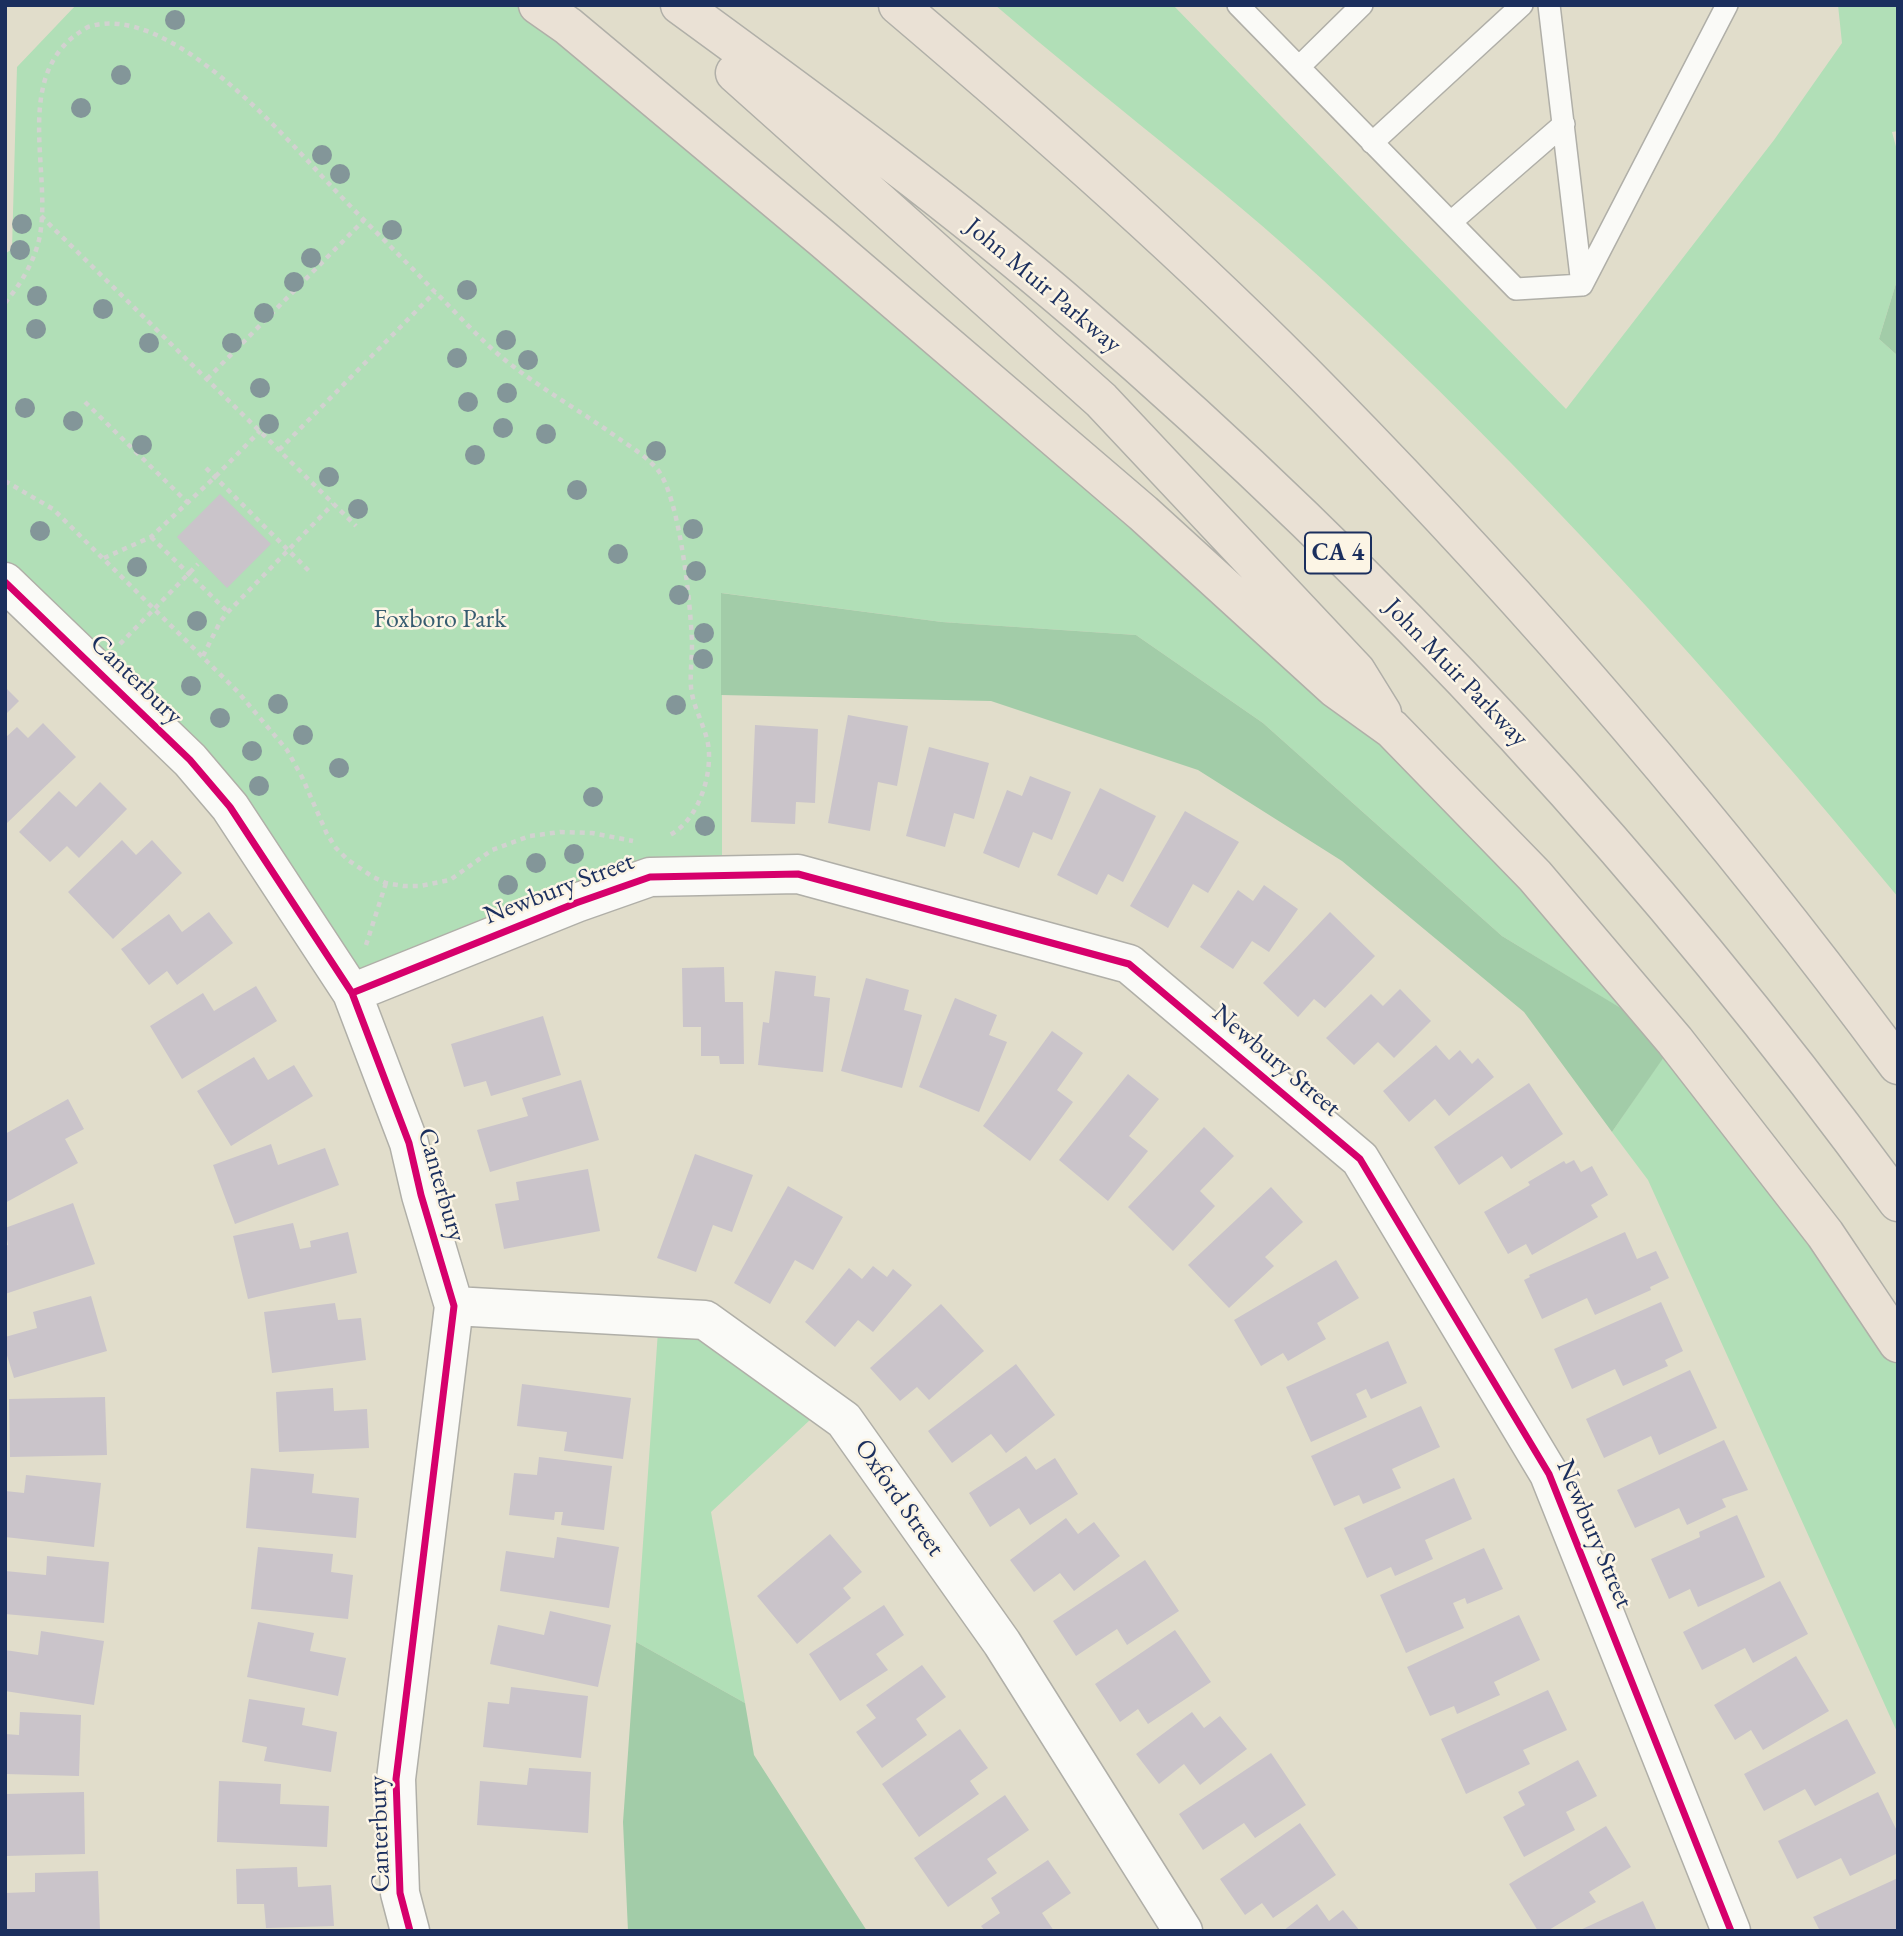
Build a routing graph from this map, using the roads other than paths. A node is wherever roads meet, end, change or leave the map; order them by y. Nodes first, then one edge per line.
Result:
1 (538, 5) edge
2 (659, 5) edge
3 (680, 5) edge
4 (898, 5) edge
5 (1238, 5) edge
6 (1362, 5) edge
7 (1522, 5) edge
8 (1549, 5) edge
9 (1727, 5) edge
10 (1299, 67) junction
11 (1563, 124) junction
12 (1372, 142) junction
13 (1451, 222) junction
14 (1582, 285) junction
15 (5, 582) edge
16 (1392, 729) junction
17 (352, 993) junction
18 (1898, 1065) edge
19 (1898, 1202) edge
20 (454, 1306) junction
21 (1898, 1343) edge
22 (410, 1931) edge
23 (1183, 1931) edge
24 (1731, 1931) edge

1 - 16 highway
2 - 16 highway
3 - 19 highway, John Muir Parkway / CA 4
4 - 18 highway
5 - 10 lane
6 - 10 lane
7 - 12 lane
8 - 11 lane
9 - 14 lane
10 - 12 lane
11 - 13 lane
11 - 14 lane
12 - 13 lane
13 - 14 lane
15 - 17 street, Canterbury
16 - 21 highway
17 - 20 street, Canterbury
17 - 24 street, Newbury Street
20 - 22 street, Canterbury
20 - 23 street, Oxford Street

